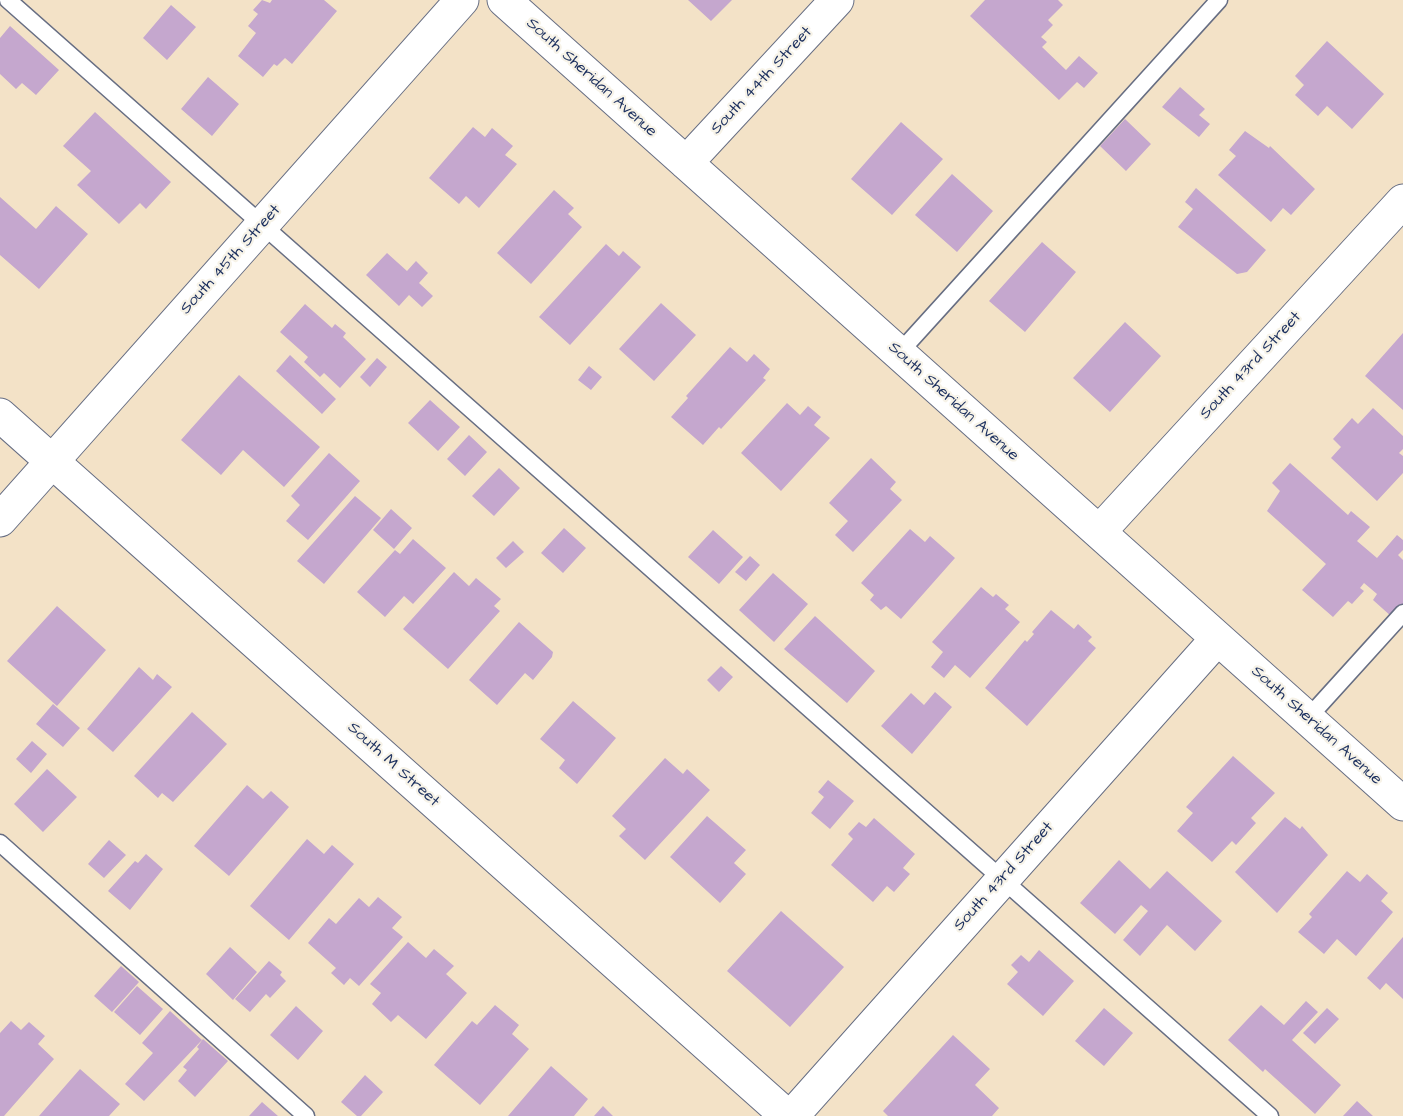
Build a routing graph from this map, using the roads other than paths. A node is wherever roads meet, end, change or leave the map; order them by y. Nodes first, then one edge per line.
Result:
1 (8, 0) edge
2 (462, 0) edge
3 (504, 0) edge
4 (837, 0) edge
5 (1219, 0) edge
6 (686, 163) junction
7 (1403, 201) edge
8 (262, 225) junction
9 (899, 353) junction
10 (0, 415) edge
11 (52, 461) junction
12 (0, 520) edge
13 (1099, 532) junction
14 (1403, 613) edge
15 (1217, 639) junction
16 (1307, 718) junction
17 (1403, 804) edge
18 (0, 843) edge
19 (1003, 879) junction
20 (306, 1116) edge
21 (787, 1116) edge
22 (792, 1116) edge
23 (1270, 1116) edge

1 - 8 lane
2 - 8 street, South 45th Street
3 - 6 street, South Sheridan Avenue
4 - 6 street, South 44th Street
5 - 9 lane
6 - 9 street, South Sheridan Avenue
7 - 13 street, South 43rd Street
8 - 11 street, South 45th Street
8 - 19 lane
9 - 13 street, South Sheridan Avenue
10 - 11 street, South M Street
11 - 12 street, South 45th Street
11 - 21 street, South M Street
13 - 15 street, South Sheridan Avenue
14 - 16 lane
15 - 16 street, South Sheridan Avenue
15 - 19 street, South 43rd Street
16 - 17 street, South Sheridan Avenue
18 - 20 lane
19 - 22 street, South 43rd Street
19 - 23 lane

